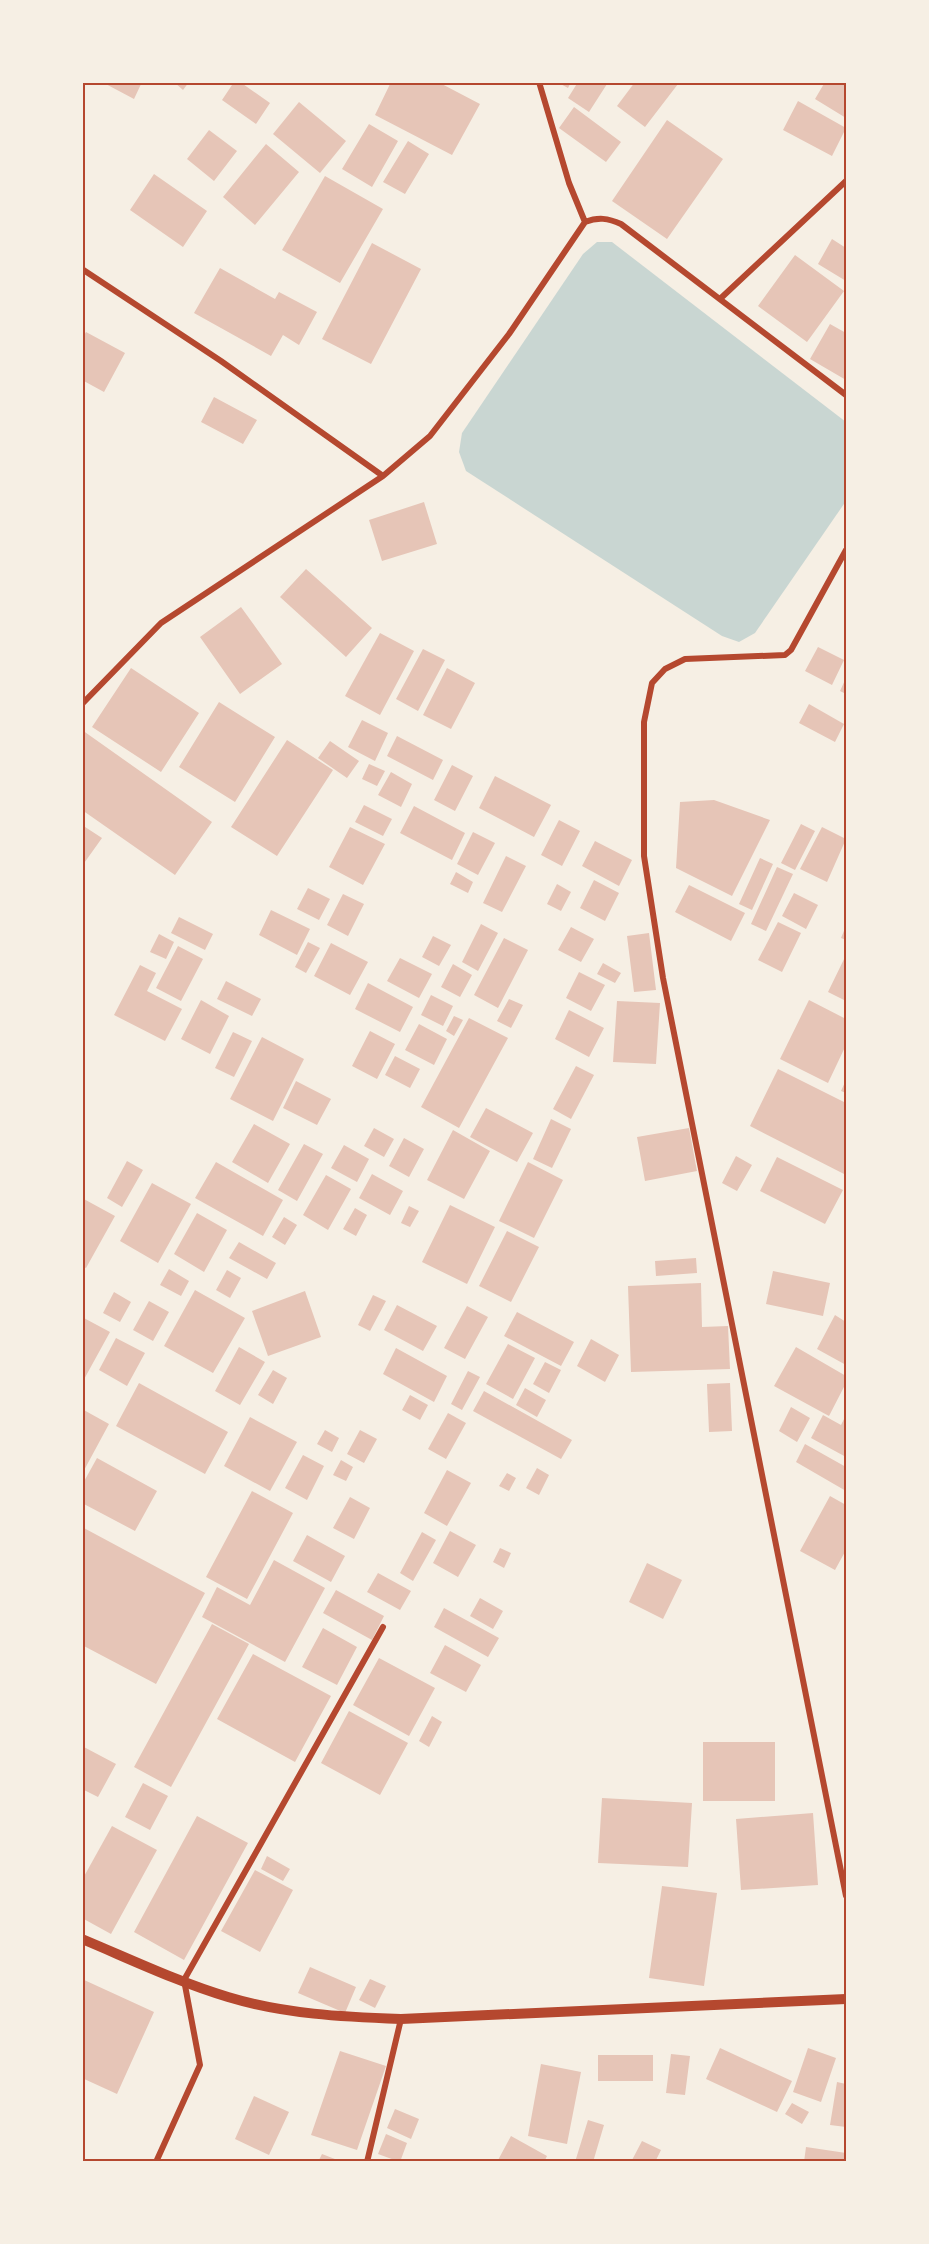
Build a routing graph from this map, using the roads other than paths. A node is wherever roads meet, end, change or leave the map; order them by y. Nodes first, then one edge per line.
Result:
1 (539, 82) edge
2 (846, 181) edge
3 (585, 222) junction
4 (82, 269) edge
5 (721, 297) junction
6 (846, 395) edge
7 (383, 476) junction
8 (846, 550) edge
9 (82, 704) edge
10 (383, 1627) dead end
11 (846, 1896) edge
12 (82, 1939) edge
13 (184, 1980) junction
14 (846, 1999) edge
15 (401, 2019) junction
16 (156, 2162) edge
17 (367, 2162) edge

1 - 3 street
2 - 5 street
3 - 5 street
3 - 7 street
4 - 7 street
5 - 6 street
7 - 9 street
8 - 11 street
10 - 13 street
12 - 13 street
13 - 15 street
13 - 16 street
14 - 15 street
15 - 17 street

